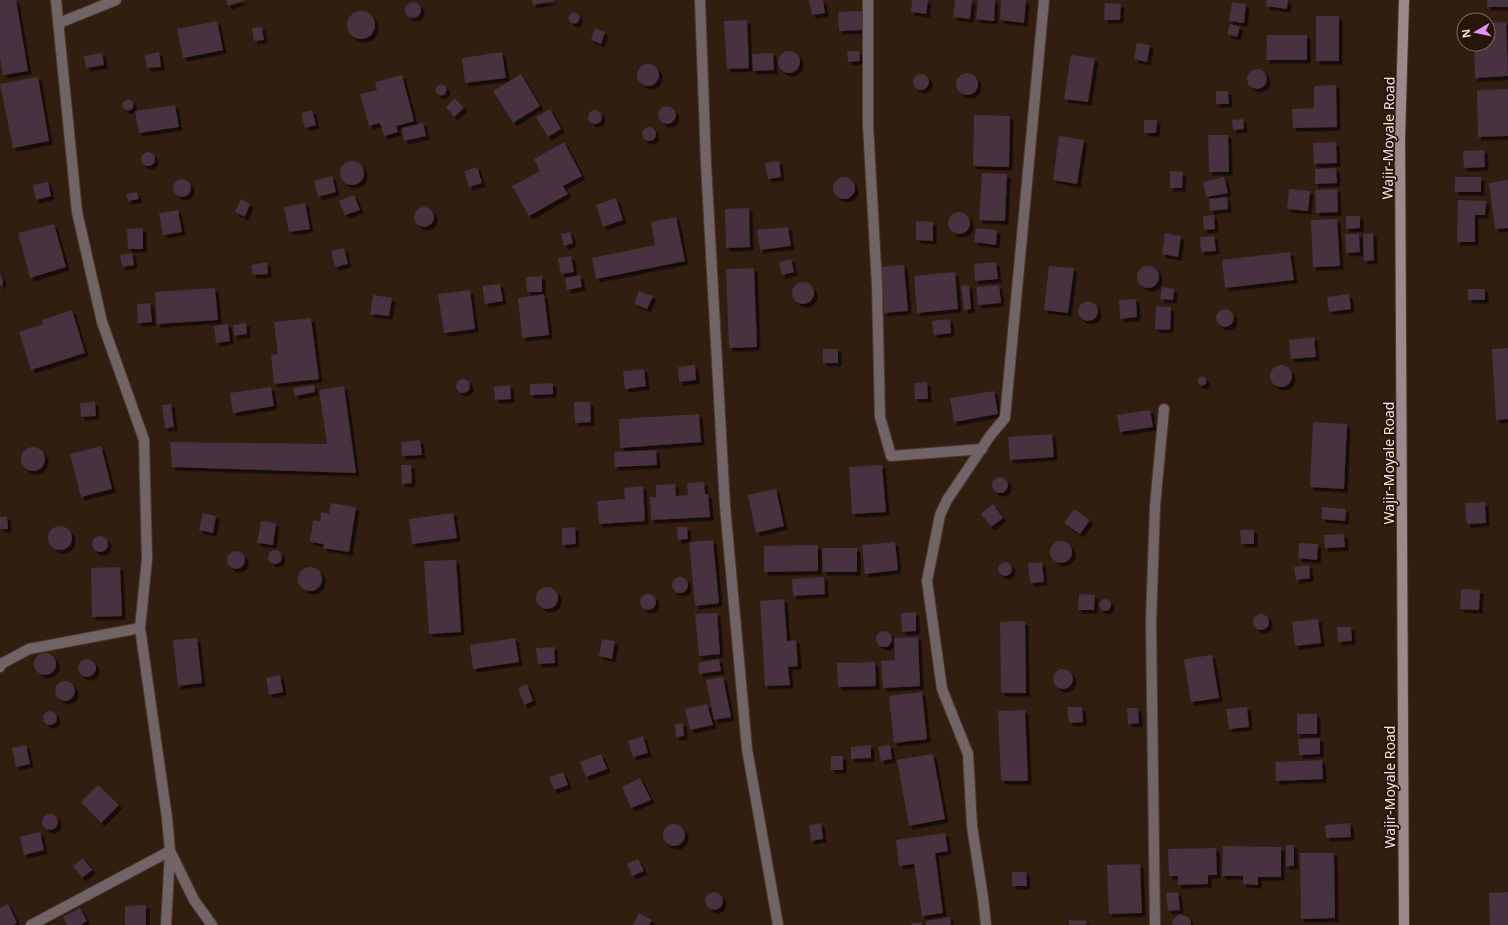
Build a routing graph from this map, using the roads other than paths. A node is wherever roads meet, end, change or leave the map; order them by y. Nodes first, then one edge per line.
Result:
1 (56, 0) edge
2 (116, 0) edge
3 (700, 0) edge
4 (868, 0) edge
5 (1044, 0) edge
6 (1404, 0) edge
7 (59, 23) junction
8 (1164, 409) dead end
9 (982, 448) junction
10 (140, 628) junction
11 (0, 667) edge
12 (170, 851) junction
13 (31, 925) edge
14 (166, 925) edge
15 (212, 925) edge
16 (778, 925) edge
17 (986, 925) edge
18 (1155, 925) edge
19 (1404, 925) edge

1 - 7 street
2 - 7 street
3 - 16 street
4 - 9 street
5 - 9 street
6 - 19 main road, Wajir-Moyale Road
7 - 10 street
8 - 18 street
9 - 17 street
10 - 11 street
10 - 12 street
12 - 13 street
12 - 14 street
12 - 15 street

